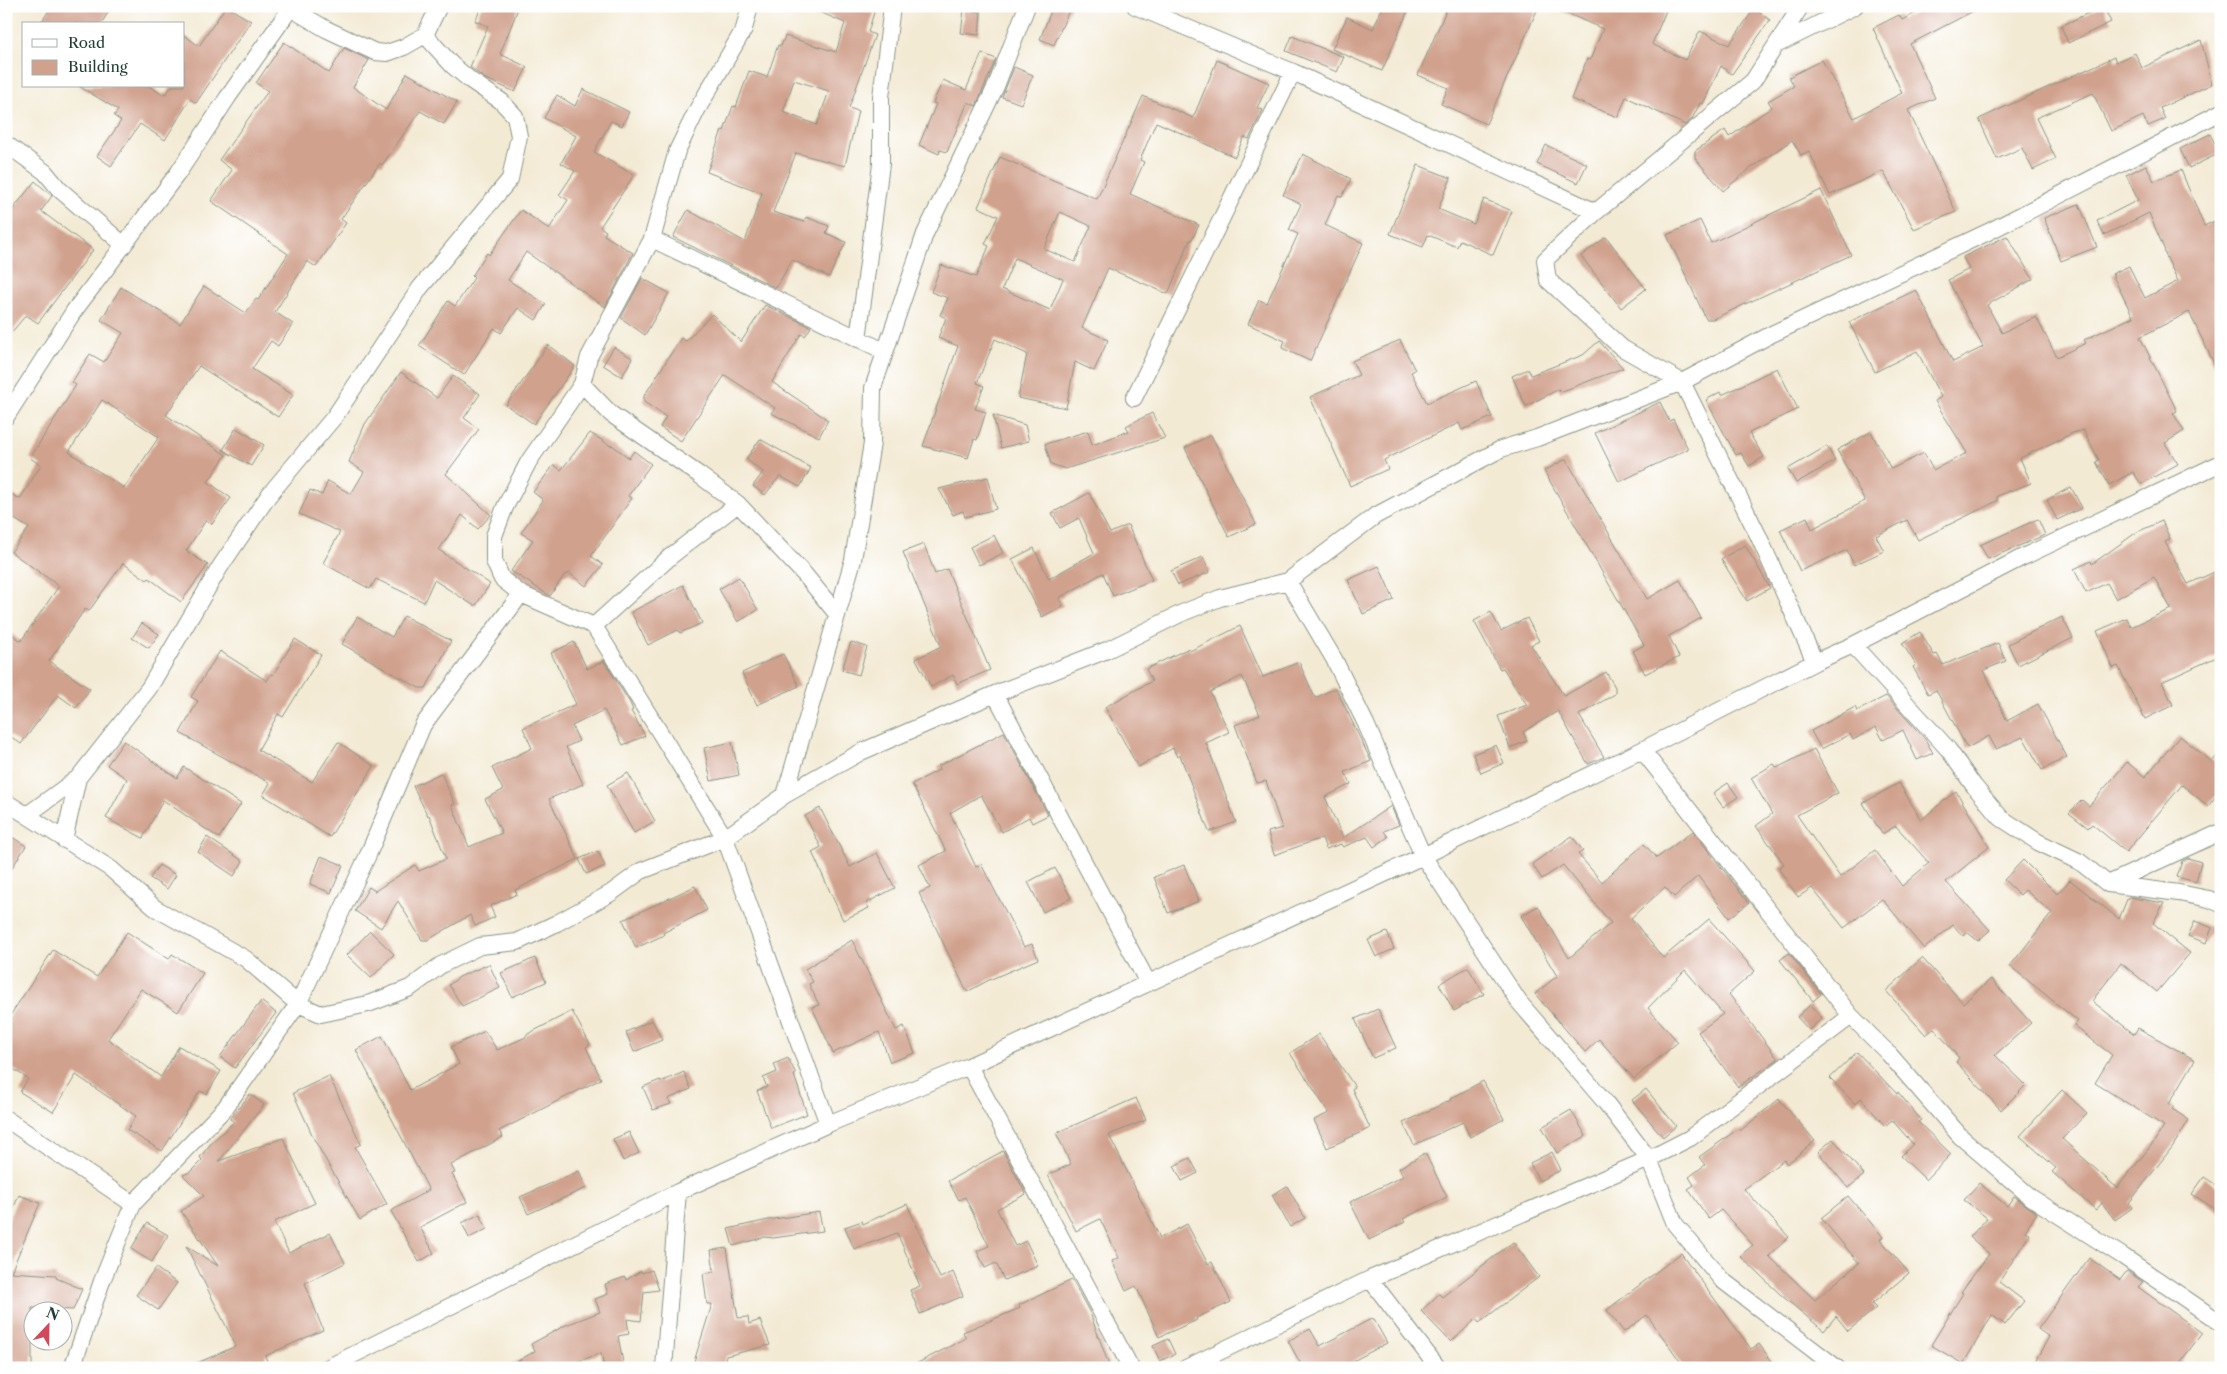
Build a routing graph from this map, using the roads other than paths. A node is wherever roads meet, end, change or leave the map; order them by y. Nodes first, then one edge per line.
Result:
1 (439, 6) edge
2 (750, 6) edge
3 (892, 6) edge
4 (1027, 6) edge
5 (1134, 6) edge
6 (1801, 6) edge
7 (1855, 6) edge
8 (289, 7) edge
9 (425, 36) junction
10 (1776, 45) junction
11 (1293, 72) junction
12 (2221, 112) edge
13 (6, 144) edge
14 (1596, 212) junction
15 (652, 239) junction
16 (124, 245) junction
17 (858, 340) junction
18 (884, 351) junction
19 (1682, 382) junction
20 (582, 384) junction
21 (1134, 398) dead end
22 (6, 417) edge
23 (2221, 463) edge
24 (738, 504) junction
25 (1288, 581) junction
26 (521, 594) junction
27 (836, 614) junction
28 (594, 626) junction
29 (1853, 645) junction
30 (1815, 662) junction
31 (995, 694) junction
32 (1642, 750) junction
33 (78, 778) junction
34 (785, 795) junction
35 (6, 802) edge
36 (27, 815) junction
37 (2221, 832) edge
38 (725, 838) junction
39 (64, 840) junction
40 (1423, 856) junction
41 (2108, 884) junction
42 (2221, 904) edge
43 (1148, 984) junction
44 (298, 1004) junction
45 (1851, 1016) junction
46 (969, 1066) junction
47 (6, 1119) edge
48 (828, 1124) junction
49 (1649, 1159) junction
50 (678, 1192) junction
51 (133, 1204) junction
52 (1370, 1279) junction
53 (2221, 1323) edge
54 (72, 1368) edge
55 (327, 1368) edge
56 (664, 1368) edge
57 (1131, 1368) edge
58 (1186, 1368) edge
59 (1438, 1368) edge
60 (1837, 1368) edge

1 - 9 street
2 - 15 street
3 - 17 street
4 - 18 street
5 - 11 street
6 - 10 street
7 - 10 street
8 - 9 street
8 - 16 street
9 - 33 street
10 - 14 street
11 - 14 street
11 - 21 street
12 - 19 street
13 - 16 street
14 - 19 street
15 - 17 street
15 - 20 street
16 - 22 street
17 - 18 street
18 - 27 street
19 - 25 street
19 - 30 street
20 - 24 street
20 - 26 street
23 - 29 street
24 - 27 street
24 - 28 street
25 - 31 street
25 - 40 street
26 - 28 street
26 - 44 street
27 - 34 street
28 - 38 street
29 - 30 street
29 - 41 street
30 - 32 street
31 - 34 street
31 - 43 street
32 - 40 street
32 - 45 street
33 - 36 street
33 - 39 street
34 - 38 street
35 - 36 street
36 - 39 street
37 - 41 street
38 - 44 street
38 - 48 street
39 - 44 street
40 - 43 street
40 - 49 street
41 - 42 street
43 - 46 street
44 - 51 street
45 - 49 street
45 - 53 street
46 - 48 street
46 - 57 street
47 - 51 street
48 - 50 street
49 - 52 street
49 - 60 street
50 - 55 street
50 - 56 street
51 - 54 street
52 - 58 street
52 - 59 street

